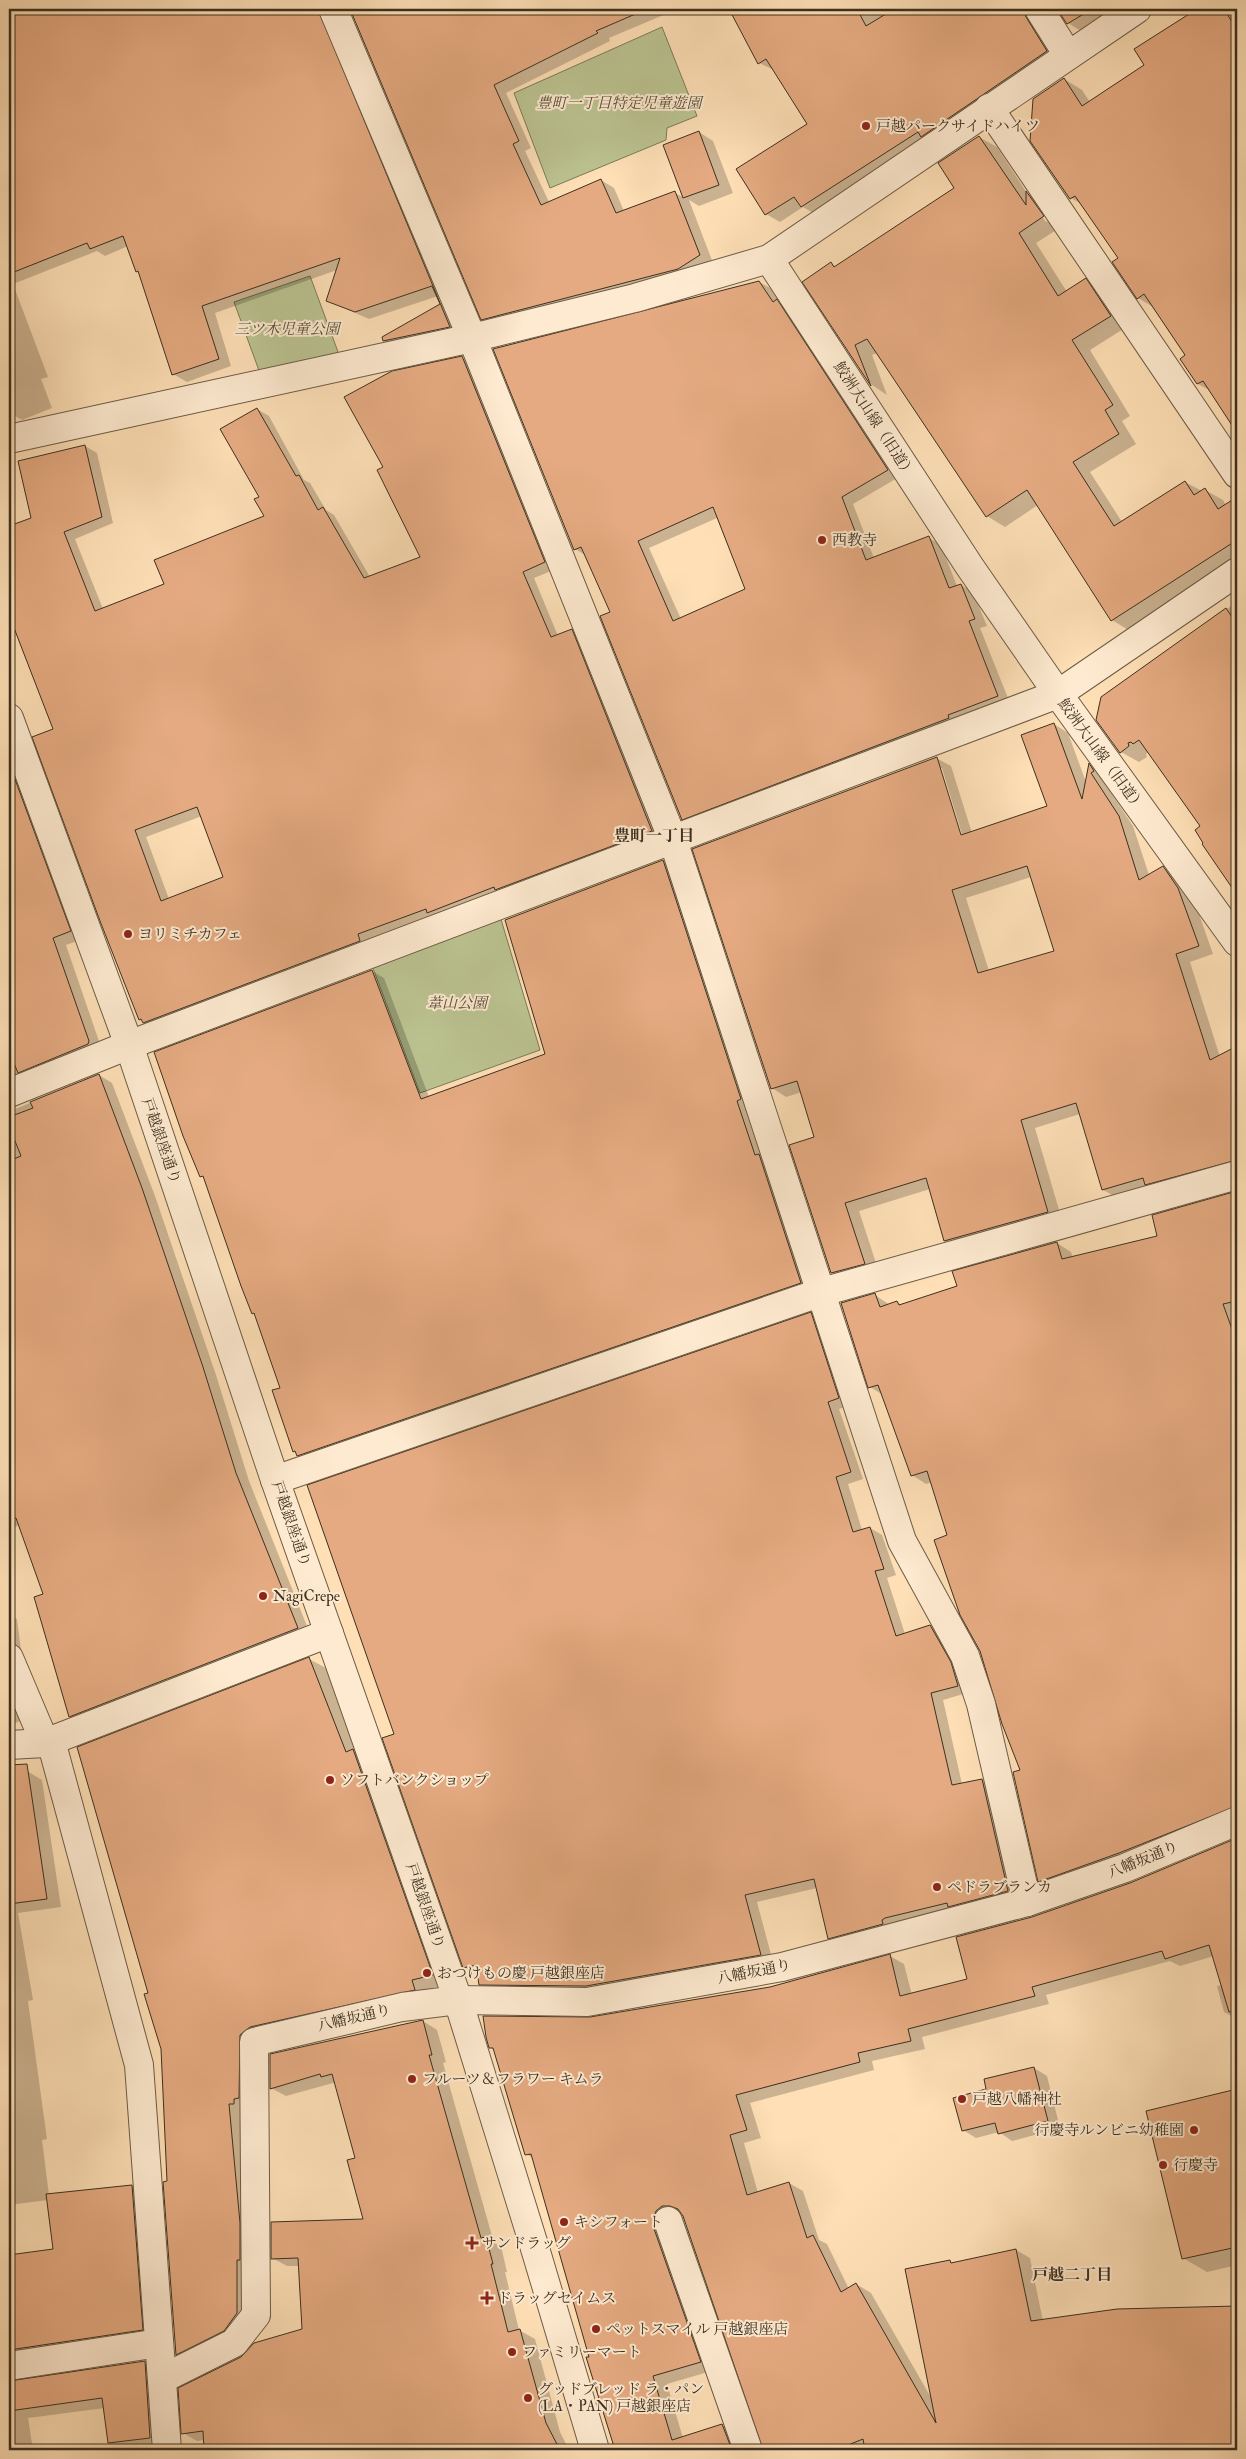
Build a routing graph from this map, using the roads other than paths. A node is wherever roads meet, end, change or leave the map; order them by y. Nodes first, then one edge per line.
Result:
1 (333, 9) edge
2 (1039, 9) edge
3 (1137, 9) edge
4 (1068, 55) junction
5 (989, 108) junction
6 (769, 259) junction
7 (472, 338) junction
8 (9, 439) edge
9 (1237, 474) edge
10 (1237, 572) edge
11 (1058, 694) junction
12 (9, 718) edge
13 (673, 840) junction
14 (1237, 942) edge
15 (129, 1045) junction
16 (9, 1093) edge
17 (1237, 1174) edge
18 (822, 1292) junction
19 (276, 1480) junction
20 (329, 1633) junction
21 (9, 1658) edge
22 (48, 1742) junction
23 (9, 1745) edge
24 (1237, 1821) edge
25 (1027, 1902) junction
26 (458, 2000) junction
27 (668, 2221) dead end
28 (159, 2343) junction
29 (9, 2366) edge
30 (162, 2379) junction
31 (167, 2450) edge
32 (595, 2450) edge
33 (748, 2450) edge

1 - 7 street
2 - 4 street
3 - 4 street
4 - 5 street
5 - 6 street
5 - 9 street
6 - 7 street
6 - 11 street, 鮫洲大山線（旧道）
7 - 8 street
7 - 13 street
10 - 11 street
11 - 13 street
11 - 14 street, 鮫洲大山線（旧道）
12 - 15 street, 戸越銀座通り
13 - 15 street
13 - 18 street
15 - 16 street
15 - 19 street, 戸越銀座通り
17 - 18 street
18 - 19 street
18 - 25 street
19 - 20 street, 戸越銀座通り
20 - 22 street
20 - 26 street, 戸越銀座通り
21 - 22 street
22 - 23 street
22 - 28 street
24 - 25 street, 八幡坂通り
25 - 26 street, 八幡坂通り
26 - 30 street, 八幡坂通り
26 - 32 street, 戸越銀座通り
27 - 33 street
28 - 29 street
28 - 30 street
30 - 31 street

